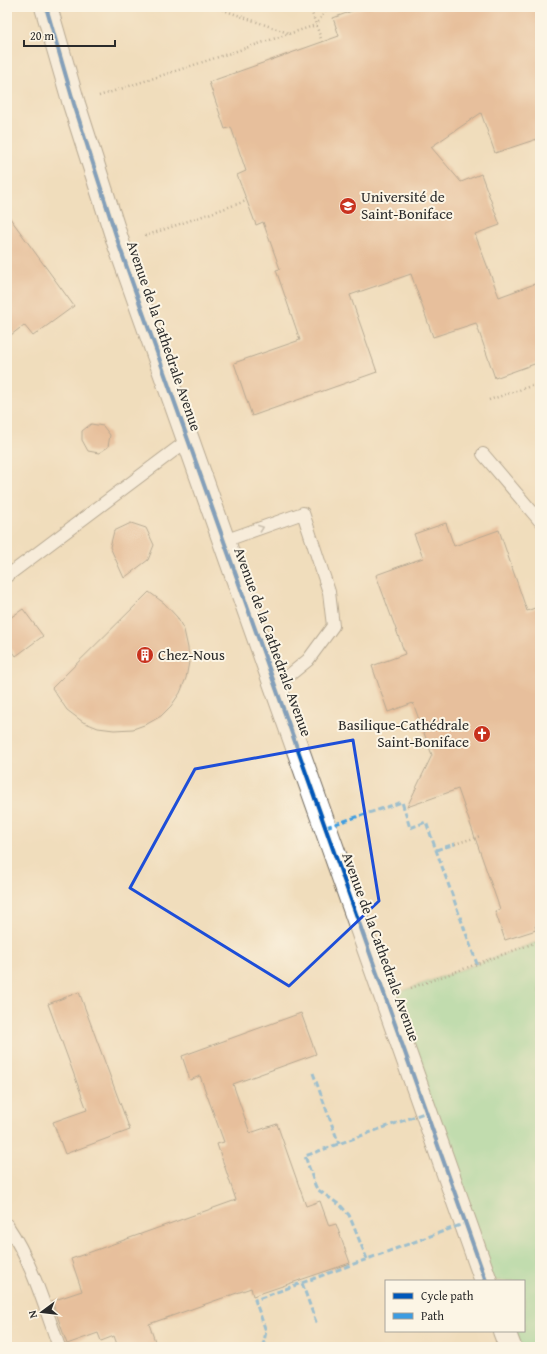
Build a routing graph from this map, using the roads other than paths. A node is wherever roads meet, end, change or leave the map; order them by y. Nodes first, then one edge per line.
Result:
1 (46, 7) edge
2 (188, 440) junction
3 (483, 454) dead end
4 (540, 521) edge
5 (224, 541) junction
6 (7, 576) edge
7 (276, 686) junction
8 (7, 1225) edge
9 (486, 1280) edge
10 (504, 1332) edge
11 (59, 1347) edge
12 (510, 1347) edge

1 - 2 street, Avenue de la Cathedrale Avenue
2 - 5 street, Avenue de la Cathedrale Avenue
2 - 6 lane
3 - 4 lane
5 - 7 street, Avenue de la Cathedrale Avenue
5 -> 7 lane
7 - 9 street, Avenue de la Cathedrale Avenue
8 - 11 lane
10 - 12 street

